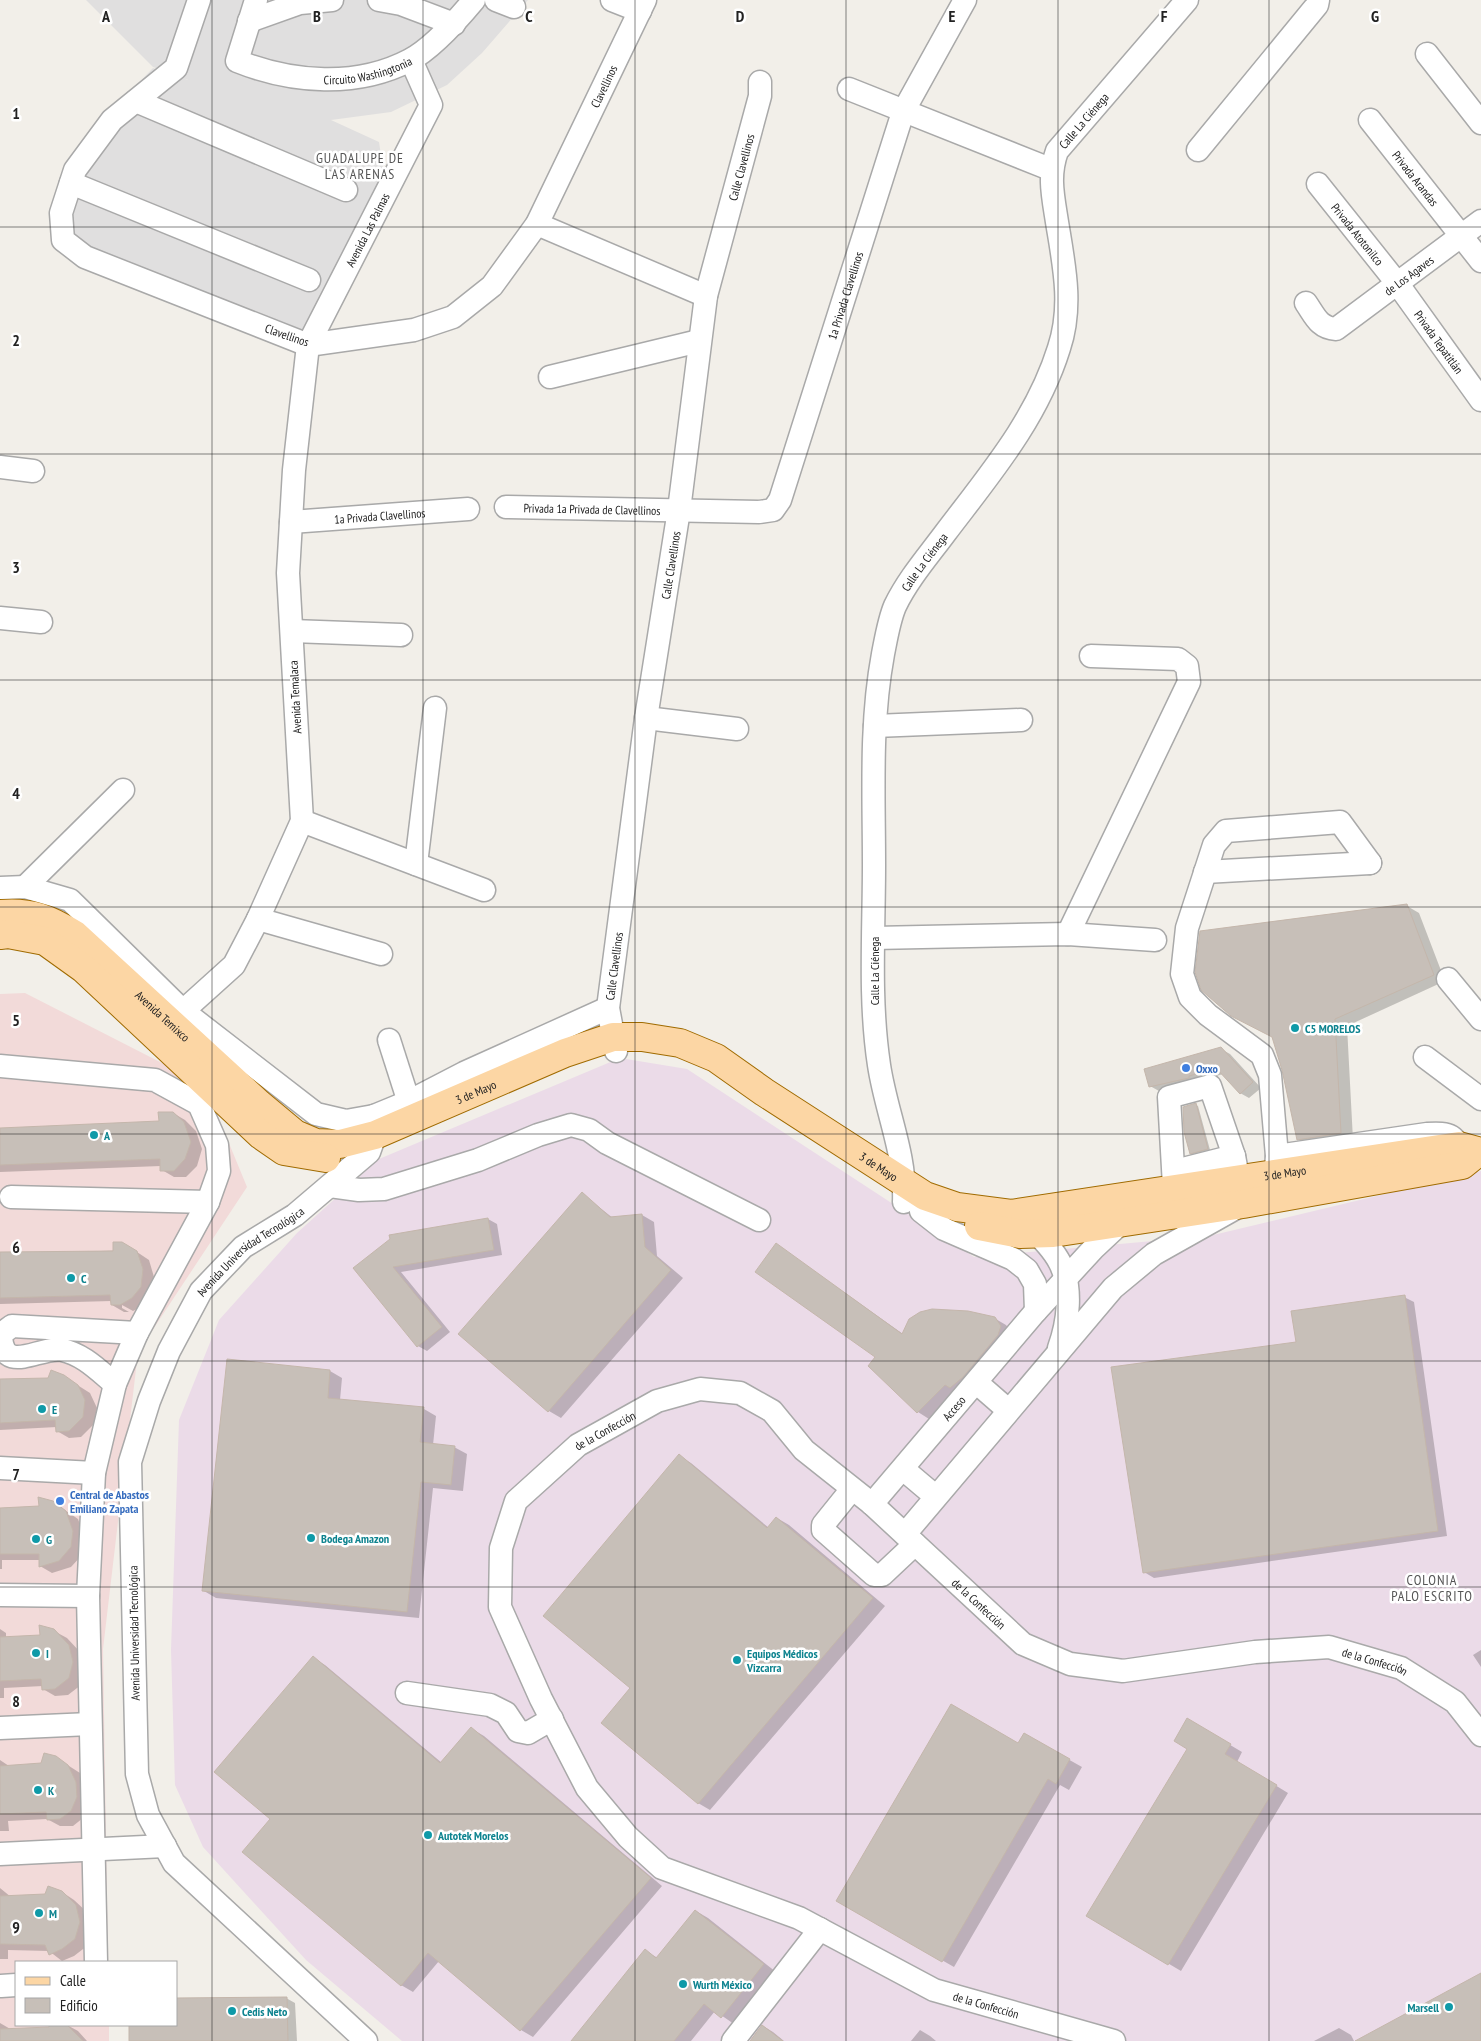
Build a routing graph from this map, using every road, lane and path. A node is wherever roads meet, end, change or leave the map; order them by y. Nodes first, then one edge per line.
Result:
1 (199, 0) edge
2 (256, 0) edge
3 (332, 0) edge
4 (379, 0) edge
5 (474, 0) edge
6 (612, 0) edge
7 (964, 0) edge
8 (1187, 0) edge
9 (1318, 0) edge
10 (642, 6) edge
11 (248, 22) junction
12 (454, 24) junction
13 (1427, 54) dead end
14 (411, 60) junction
15 (760, 82) dead end
16 (849, 89) dead end
17 (136, 100) junction
18 (903, 112) junction
19 (1370, 120) dead end
20 (1481, 124) edge
21 (1198, 150) dead end
22 (1050, 169) junction
23 (71, 183) junction
24 (1318, 184) dead end
25 (346, 190) dead end
26 (1481, 221) edge
27 (537, 224) junction
28 (1462, 235) junction
29 (1481, 261) edge
30 (309, 280) dead end
31 (1397, 283) junction
32 (706, 296) junction
33 (1306, 303) dead end
34 (699, 341) junction
35 (308, 345) junction
36 (550, 377) dead end
37 (1481, 400) edge
38 (0, 467) edge
39 (33, 471) dead end
40 (506, 507) dead end
41 (468, 509) dead end
42 (679, 510) junction
43 (291, 522) junction
44 (0, 618) edge
45 (42, 622) dead end
46 (292, 631) junction
47 (401, 635) dead end
48 (1091, 656) dead end
49 (435, 708) dead end
50 (646, 718) junction
51 (1021, 720) dead end
52 (874, 726) junction
53 (737, 729) dead end
54 (123, 790) dead end
55 (302, 821) junction
56 (416, 864) junction
57 (1205, 872) junction
58 (25, 887) junction
59 (0, 888) edge
60 (484, 890) dead end
61 (0, 914) edge
62 (258, 919) junction
63 (1068, 934) junction
64 (0, 935) edge
65 (874, 938) junction
66 (1156, 940) dead end
67 (381, 954) dead end
68 (1448, 979) dead end
69 (608, 1008) junction
70 (183, 1011) junction
71 (1481, 1019) edge
72 (388, 1040) dead end
73 (614, 1044) junction
74 (1425, 1057) dead end
75 (0, 1066) edge
76 (1481, 1099) edge
77 (412, 1110) junction
78 (373, 1134) junction
79 (316, 1143) joint
80 (1470, 1154) edge
81 (1276, 1176) junction
82 (1239, 1180) junction
83 (330, 1186) junction
84 (1175, 1192) junction
85 (1148, 1194) junction
86 (11, 1197) dead end
87 (910, 1198) junction
88 (208, 1202) junction
89 (1016, 1213) junction
90 (759, 1220) dead end
91 (1123, 1222) junction
92 (1037, 1234) junction
93 (1065, 1282) junction
94 (1036, 1311) junction
95 (137, 1333) junction
96 (1055, 1356) junction
97 (977, 1383) junction
98 (115, 1384) junction
99 (1008, 1410) junction
100 (0, 1468) edge
101 (903, 1469) junction
102 (94, 1473) junction
103 (852, 1488) junction
104 (935, 1496) junction
105 (872, 1504) junction
106 (910, 1539) junction
107 (0, 1595) edge
108 (88, 1596) junction
109 (407, 1692) dead end
110 (552, 1720) junction
111 (90, 1724) junction
112 (0, 1728) edge
113 (1481, 1735) edge
114 (165, 1846) junction
115 (93, 1849) junction
116 (0, 1854) edge
117 (820, 1929) junction
118 (96, 1961) edge
119 (366, 2041) edge
120 (733, 2041) edge
121 (1114, 2041) edge

1 - 17 street, Clavellinos
2 - 11 street
3 - 11 street
4 - 12 street
5 - 12 street, Circuito Washingtonia
6 - 10 street
7 - 18 street, 1a Privada Clavellinos
8 - 22 street, Calle La Ciénega
9 - 21 street
10 - 27 street, Clavellinos
11 - 14 street, Circuito Washingtonia
12 - 14 street, Circuito Washingtonia
13 - 20 street
14 - 35 street, Avenida Las Palmas
15 - 32 street, Calle Clavellinos
16 - 18 street
17 - 23 street, Clavellinos
17 - 25 street
18 - 22 street
18 - 42 street, 1a Privada Clavellinos
19 - 28 street, Privada Arandas
22 - 52 street, Calle La Ciénega
23 - 30 street
23 - 35 street, Clavellinos
24 - 31 street, Privada Atotonilco
26 - 28 street, de Los Agaves
27 - 32 street
27 - 35 street, Clavellinos
28 - 29 street, Privada Arandas
28 - 31 street, de Los Agaves
31 - 33 street, de Los Agaves
31 - 37 street, Privada Tepatitlán
32 - 34 street, Calle Clavellinos
34 - 36 street
34 - 42 street, Calle Clavellinos
35 - 43 street, Avenida Temalaca
38 - 39 street
40 - 42 street, Privada 1a Privada de Clavellinos
41 - 43 street, 1a Privada Clavellinos
42 - 50 street, Calle Clavellinos
43 - 46 street, Avenida Temalaca
44 - 45 street
46 - 47 street
46 - 55 street, Avenida Temalaca
48 - 63 street
49 - 56 street
50 - 53 street
50 - 69 street, Calle Clavellinos
51 - 52 street
52 - 65 street, Calle La Ciénega
54 - 58 street
55 - 56 street
55 - 62 street, Avenida Temalaca
56 - 60 street
57 - 57 street
57 - 81 street
58 - 59 street
58 - 70 street
61 - 79 main road, Avenida Temixco
62 - 67 street
62 - 70 street, Avenida Temalaca
63 - 65 street
63 - 66 street
64 - 78 main road
65 - 87 street, Calle La Ciénega
68 - 71 street
69 - 73 street, Calle Clavellinos
69 - 77 street
70 - 78 street
72 - 77 street
73 - 77 main road, 3 de Mayo
73 - 78 main road
73 - 87 main road, 3 de Mayo
74 - 76 street
75 - 88 street
77 - 78 main road, 3 de Mayo
78 - 79 main road, 3 de Mayo
78 - 83 street, Avenida Universidad Tecnológica
80 - 81 main road, 3 de Mayo
81 - 82 main road, 3 de Mayo
82 - 84 main road, 3 de Mayo
82 - 84 street
82 - 96 street
83 - 90 street
83 - 114 street, Avenida Universidad Tecnológica
84 - 85 main road, 3 de Mayo
84 - 91 main road
85 - 89 main road, 3 de Mayo
85 - 91 street, Acceso
86 - 88 street
87 - 89 main road, 3 de Mayo
87 - 92 main road
87 - 94 street
88 - 95 street
89 - 92 street
91 - 92 main road
91 - 93 street, Acceso
92 - 93 street
93 - 94 street, Acceso
93 - 96 street
94 - 97 street, Acceso
95 - 98 street
95 - 98 street
96 - 99 street
97 - 99 street
97 - 101 street, Acceso
98 - 102 street
99 - 104 street
100 - 102 street
101 - 104 street
101 - 105 street, Acceso
102 - 108 street
103 - 105 street, de la Confección
103 - 106 street
103 - 110 street, de la Confección
104 - 106 street
105 - 106 street, de la Confección
106 - 113 street, de la Confección
107 - 108 street
108 - 111 street
109 - 110 street
110 - 117 street, de la Confección
111 - 112 street
111 - 115 street
114 - 115 street
114 - 119 street, Avenida Universidad Tecnológica
115 - 116 street
115 - 118 street
117 - 120 street
117 - 121 street, de la Confección

